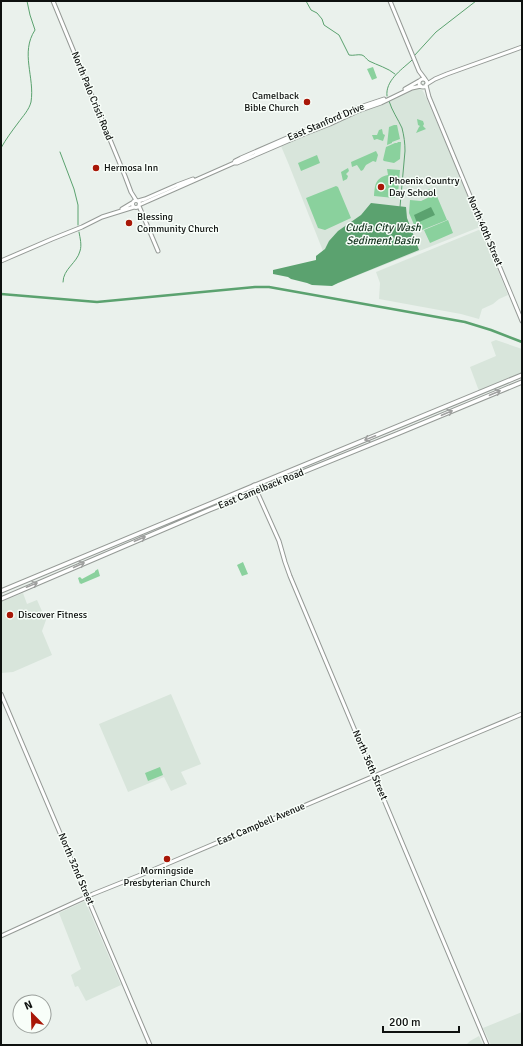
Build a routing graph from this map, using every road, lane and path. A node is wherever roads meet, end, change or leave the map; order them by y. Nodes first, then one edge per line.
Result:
1 (53, 1) edge
2 (390, 1) edge
3 (522, 47) edge
4 (419, 71) junction
5 (425, 79) junction
6 (434, 79) junction
7 (419, 80) junction
8 (426, 84) junction
9 (421, 87) junction
10 (429, 97) junction
11 (234, 163) junction
12 (200, 178) junction
13 (135, 201) junction
14 (137, 206) junction
15 (118, 211) junction
16 (158, 250) dead end
17 (1, 261) edge
18 (522, 321) edge
19 (522, 375) edge
20 (522, 382) edge
21 (475, 395) junction
22 (477, 400) junction
23 (254, 485) junction
24 (257, 490) junction
25 (182, 516) junction
26 (184, 521) junction
27 (58, 567) junction
28 (60, 573) junction
29 (1, 591) edge
30 (1, 598) edge
31 (1, 694) edge
32 (522, 714) edge
33 (374, 776) junction
34 (87, 896) junction
35 (1, 936) edge
36 (150, 1045) edge
37 (487, 1045) edge

1 - 13 street, North Palo Cristi Road
2 - 4 street
3 - 6 street
4 - 5 street
4 - 7 street
5 - 6 street
5 - 7 street
5 - 8 street
6 - 8 street
7 - 9 street
7 - 11 street, East Stanford Drive
8 - 9 street
8 - 10 street, North 40th Street
9 - 10 street, North 40th Street
9 - 11 street, East Stanford Drive
10 - 18 street, North 40th Street
11 - 12 street, East Stanford Drive
12 - 13 street, East Stanford Drive
12 - 14 street, East Stanford Drive
13 - 14 street
13 - 14 street
13 - 15 street, East Stanford Drive
14 - 15 street, East Stanford Drive
14 - 16 street
15 - 17 street, East Stanford Drive
19 - 21 main road, East Camelback Road
22 -> 20 main road, East Camelback Road
21 - 22 main road
21 -> 23 main road, East Camelback Road
24 -> 22 main road, East Camelback Road
23 - 24 street, North 36th Street
23 - 25 main road, East Camelback Road
24 - 26 main road, East Camelback Road
24 - 33 street, North 36th Street
25 - 26 main road
25 - 27 main road, East Camelback Road
28 -> 26 main road, East Camelback Road
27 - 28 main road
27 - 29 main road, East Camelback Road
30 -> 28 main road, East Camelback Road
31 - 34 street, North 32nd Street
32 - 33 street, East Campbell Avenue
33 - 34 street, East Campbell Avenue
33 - 37 street, North 36th Street
34 - 35 street, East Campbell Avenue
34 - 36 street, North 32nd Street

